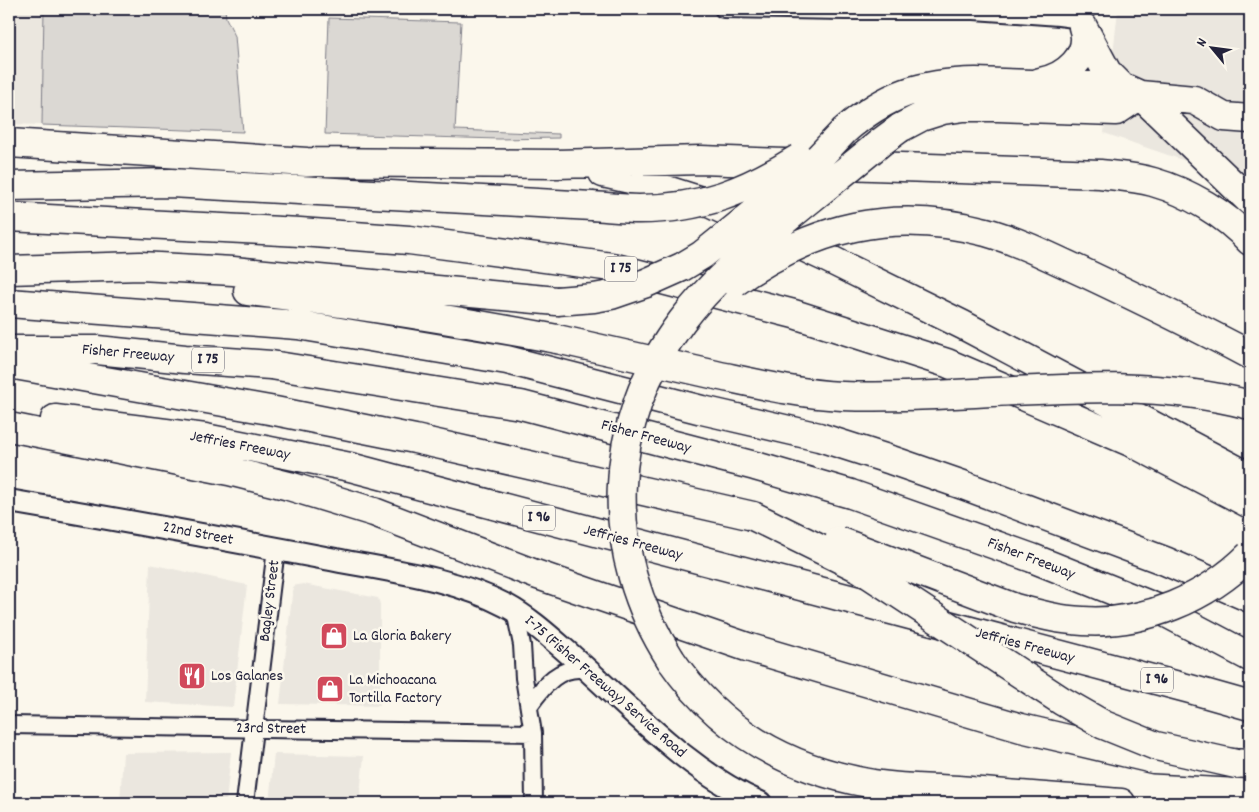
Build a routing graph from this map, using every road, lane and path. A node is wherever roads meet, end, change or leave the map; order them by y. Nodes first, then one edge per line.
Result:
1 (723, 9) edge
2 (1083, 27) junction
3 (1016, 84) junction
4 (1131, 91) junction
5 (1250, 119) edge
6 (847, 128) junction
7 (9, 143) edge
8 (558, 164) junction
9 (9, 186) edge
10 (1250, 200) edge
11 (9, 217) edge
12 (1250, 241) edge
13 (13, 270) edge
14 (9, 303) edge
15 (683, 320) junction
16 (9, 350) edge
17 (1250, 355) edge
18 (9, 364) edge
19 (1250, 405) edge
20 (9, 417) edge
21 (9, 427) edge
22 (1250, 477) edge
23 (9, 501) edge
24 (1250, 504) edge
25 (753, 516) junction
26 (276, 549) junction
27 (1250, 555) edge
28 (386, 570) joint
29 (1250, 598) edge
30 (516, 611) junction
31 (1250, 657) edge
32 (588, 670) junction
33 (529, 706) junction
34 (1250, 706) edge
35 (9, 725) edge
36 (254, 728) junction
37 (533, 733) junction
38 (1243, 764) edge
39 (246, 803) edge
40 (534, 803) edge
41 (760, 803) edge
42 (1121, 803) edge

1 - 2 street
2 - 3 highway
2 - 4 highway
3 - 4 highway
3 - 6 highway
4 - 5 highway
4 - 10 highway
4 - 15 highway, bridge
6 - 9 highway, bridge
6 - 13 highway, bridge
7 - 8 highway
8 - 12 highway
8 - 22 highway
11 - 24 highway, I 75
13 - 19 highway, bridge
14 - 29 highway
15 - 17 highway, bridge
15 - 42 highway, bridge
16 - 31 highway, Fisher Freeway / I 75
18 - 25 highway
20 - 34 highway, Jeffries Freeway / I 96
21 - 38 highway, bridge
23 - 26 street, 22nd Street
25 - 27 highway, bridge
25 - 38 highway, bridge
26 - 28 street, 22nd Street
26 - 36 street, Bagley Street
28 - 30 street, I-75 (Fisher Freeway) Service Road
30 - 32 street, I-75 (Fisher Freeway) Service Road
30 - 33 street
32 - 33 street
32 - 41 street, I-75 (Fisher Freeway) Service Road
33 - 37 street
35 - 36 street, 23rd Street
36 - 37 street, 23rd Street
36 - 39 street, Bagley Street
37 - 40 street

